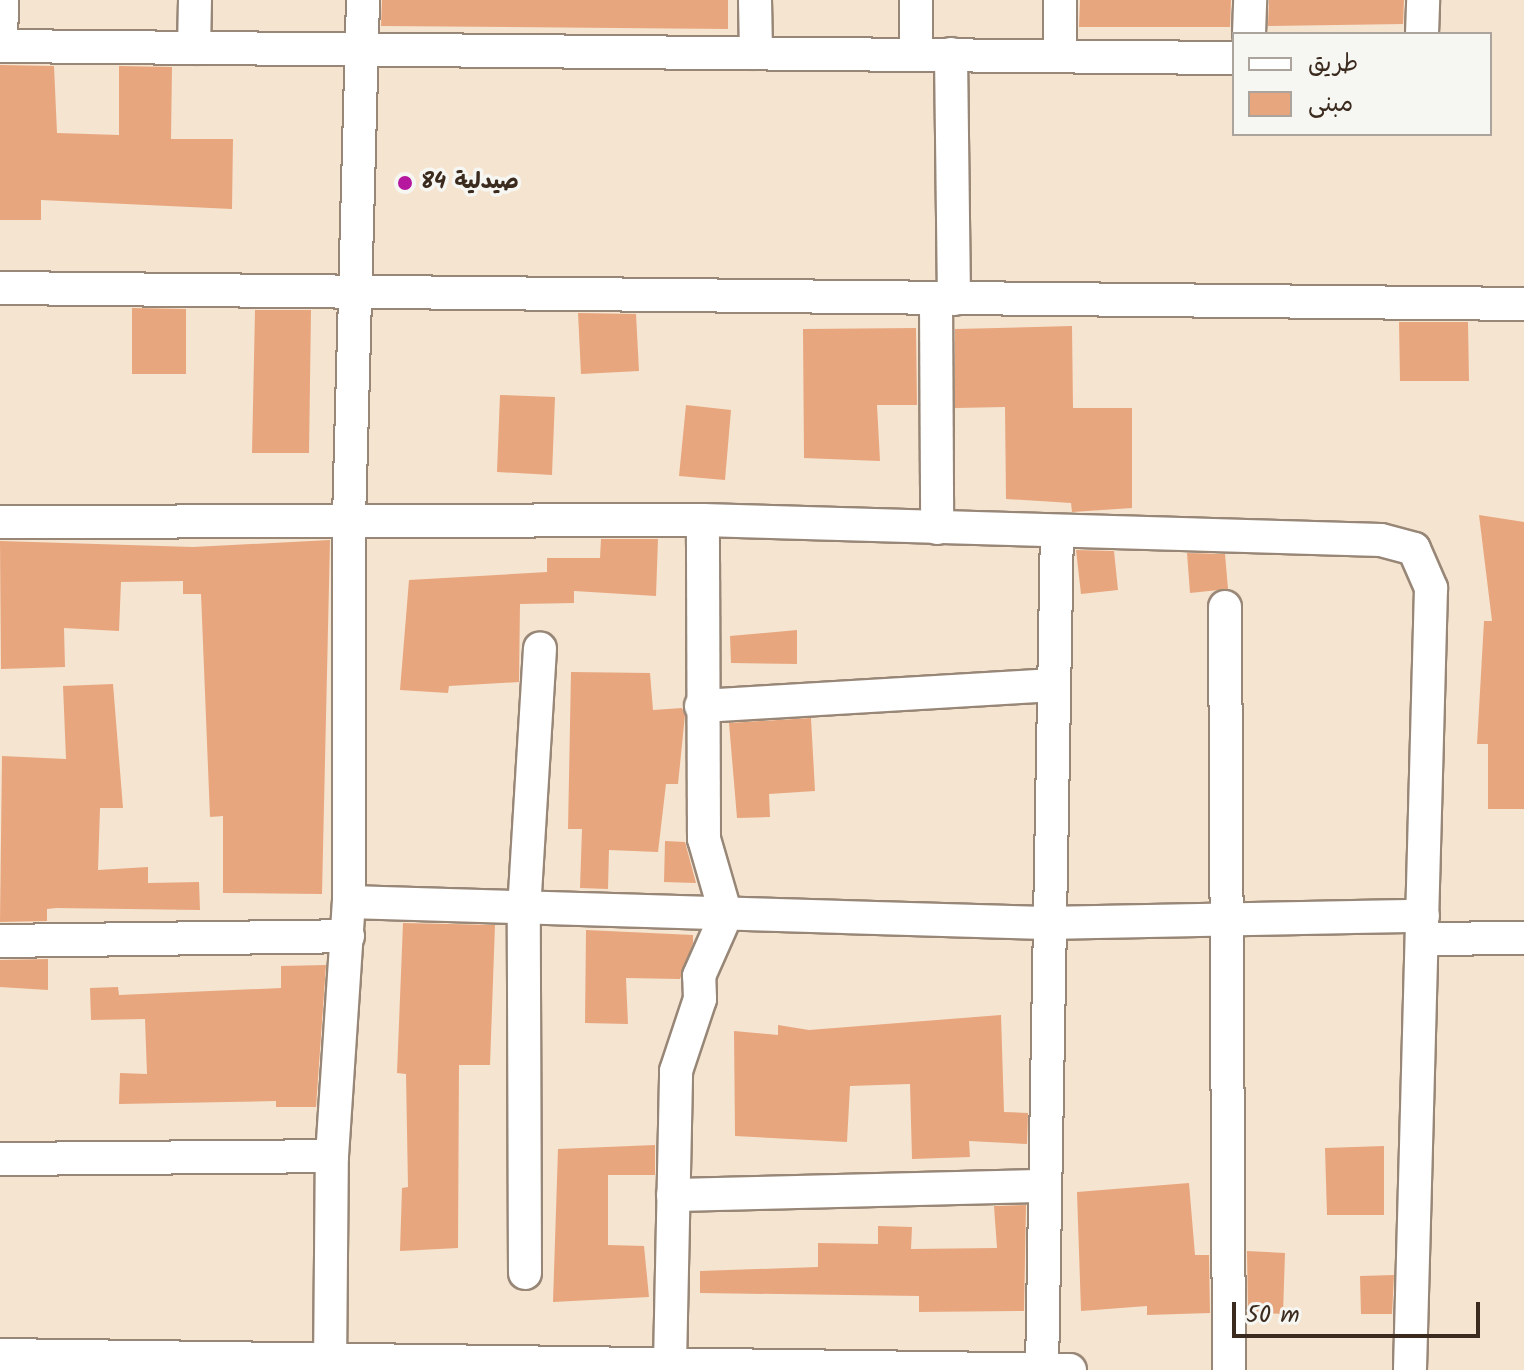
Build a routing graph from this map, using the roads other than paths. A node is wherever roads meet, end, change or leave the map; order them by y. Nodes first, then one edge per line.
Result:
1 (2, 0) edge
2 (195, 0) edge
3 (363, 0) edge
4 (755, 0) edge
5 (916, 0) edge
6 (1060, 0) edge
7 (1250, 0) edge
8 (1423, 0) edge
9 (1249, 32) edge
10 (1422, 32) edge
11 (0, 46) edge
12 (194, 48) junction
13 (365, 50) junction
14 (756, 53) junction
15 (951, 54) junction
16 (1060, 54) junction
17 (916, 55) junction
18 (1232, 58) edge
19 (0, 288) edge
20 (357, 294) junction
21 (945, 299) junction
22 (1524, 304) edge
23 (349, 520) junction
24 (703, 520) junction
25 (0, 522) edge
26 (937, 528) junction
27 (1057, 531) junction
28 (1225, 607) dead end
29 (540, 648) dead end
30 (1050, 685) junction
31 (701, 706) junction
32 (349, 902) junction
33 (524, 910) junction
34 (726, 915) junction
35 (1226, 919) junction
36 (1045, 923) junction
37 (1424, 928) junction
38 (348, 936) junction
39 (1524, 938) edge
40 (0, 941) edge
41 (332, 1156) junction
42 (0, 1159) edge
43 (1042, 1186) junction
44 (673, 1195) junction
45 (525, 1273) dead end
46 (0, 1355) edge
47 (154, 1364) edge
48 (670, 1364) junction
49 (330, 1365) edge
50 (1042, 1370) edge
51 (1070, 1370) edge
52 (1229, 1370) edge
53 (1410, 1370) edge

1 - 11 street
2 - 12 street
3 - 13 street
4 - 14 street
5 - 17 street
6 - 16 street
7 - 9 street
8 - 10 street
11 - 12 street
12 - 13 street
13 - 14 street
13 - 20 street
14 - 17 street
15 - 16 street
15 - 17 street
15 - 21 street
16 - 18 street
19 - 20 street
20 - 21 street
20 - 23 street
21 - 22 street
21 - 26 street
23 - 24 street
23 - 25 street
23 - 32 street
24 - 26 street
24 - 31 street
26 - 27 street
27 - 30 street
27 - 37 street
28 - 35 street
29 - 33 street
30 - 31 street
30 - 36 street
31 - 34 street
32 - 33 street
32 - 38 street
33 - 34 street
33 - 45 street
34 - 36 street
34 - 44 street
35 - 36 street
35 - 37 street
35 - 52 street
36 - 43 street
37 - 39 street
37 - 53 street
38 - 40 street
38 - 41 street
41 - 42 street
41 - 49 street
43 - 44 street
43 - 50 street
44 - 48 street
46 - 47 street
47 - 49 street
48 - 49 street
48 - 50 street
50 - 51 street

